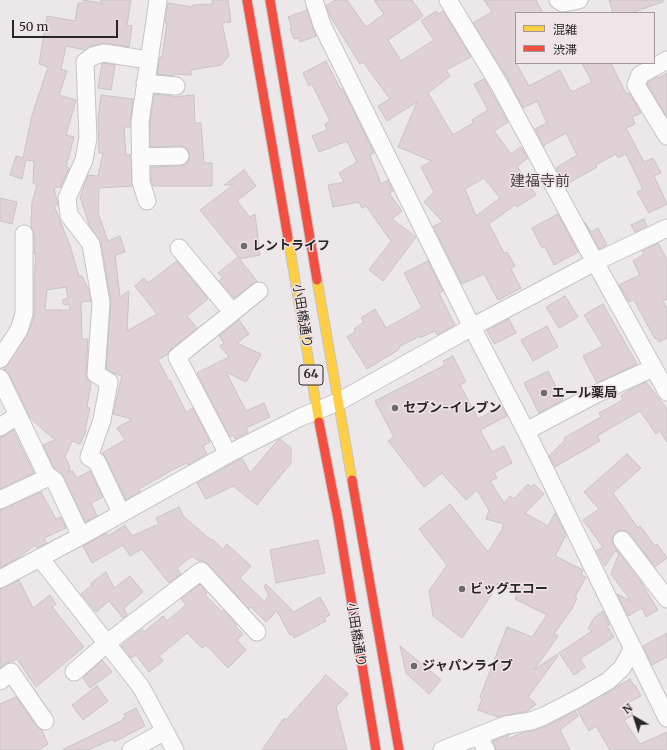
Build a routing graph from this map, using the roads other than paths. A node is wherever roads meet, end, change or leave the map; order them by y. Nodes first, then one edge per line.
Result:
1 (158, 0) edge
2 (247, 0) edge
3 (270, 0) edge
4 (314, 0) edge
5 (448, 0) edge
6 (558, 0) edge
7 (579, 0) edge
8 (148, 60) junction
9 (667, 60) edge
10 (145, 83) junction
11 (176, 86) dead end
12 (667, 136) edge
13 (180, 156) dead end
14 (140, 158) junction
15 (147, 201) dead end
16 (667, 228) edge
17 (24, 234) dead end
18 (180, 248) dead end
19 (595, 262) junction
20 (259, 291) dead end
21 (232, 312) junction
22 (472, 327) junction
23 (0, 358) edge
24 (653, 368) junction
25 (0, 378) edge
26 (667, 392) edge
27 (338, 402) junction
28 (317, 411) junction
29 (18, 415) junction
30 (0, 427) edge
31 (526, 431) junction
32 (228, 454) junction
33 (49, 477) junction
34 (0, 500) edge
35 (121, 513) junction
36 (81, 536) junction
37 (622, 540) dead end
38 (40, 558) junction
39 (0, 579) edge
40 (667, 599) edge
41 (257, 632) dead end
42 (108, 643) junction
43 (633, 648) junction
44 (74, 672) dead end
45 (0, 681) edge
46 (667, 718) edge
47 (45, 721) dead end
48 (165, 731) junction
49 (482, 743) edge
50 (131, 750) edge
51 (175, 750) edge
52 (376, 750) edge
53 (399, 750) edge
54 (442, 750) edge

1 - 8 street
2 - 28 main road, 小田橋通り / 64
3 - 27 main road, 小田橋通り / 64
4 - 22 street
5 - 19 street
6 - 7 street
8 - 10 street
8 - 35 street
9 - 12 street
10 - 11 street
10 - 14 street
13 - 14 street
14 - 15 street
16 - 19 street
17 - 23 street
18 - 21 street
19 - 22 street
19 - 24 street
20 - 21 street
21 - 32 street
22 - 27 street
22 - 31 street
24 - 26 street
24 - 31 street
25 - 29 street
27 - 28 street
27 - 53 main road, 小田橋通り / 64
28 - 32 street
28 - 52 main road, 小田橋通り / 64
29 - 30 street
29 - 33 street
31 - 43 street
32 - 35 street
33 - 34 street
33 - 36 street
35 - 36 street
36 - 38 street
37 - 40 street
38 - 39 street
38 - 42 street
41 - 42 street
42 - 44 street
42 - 48 street
43 - 46 street
43 - 49 street
45 - 47 street
48 - 50 street
48 - 51 street
49 - 54 street

